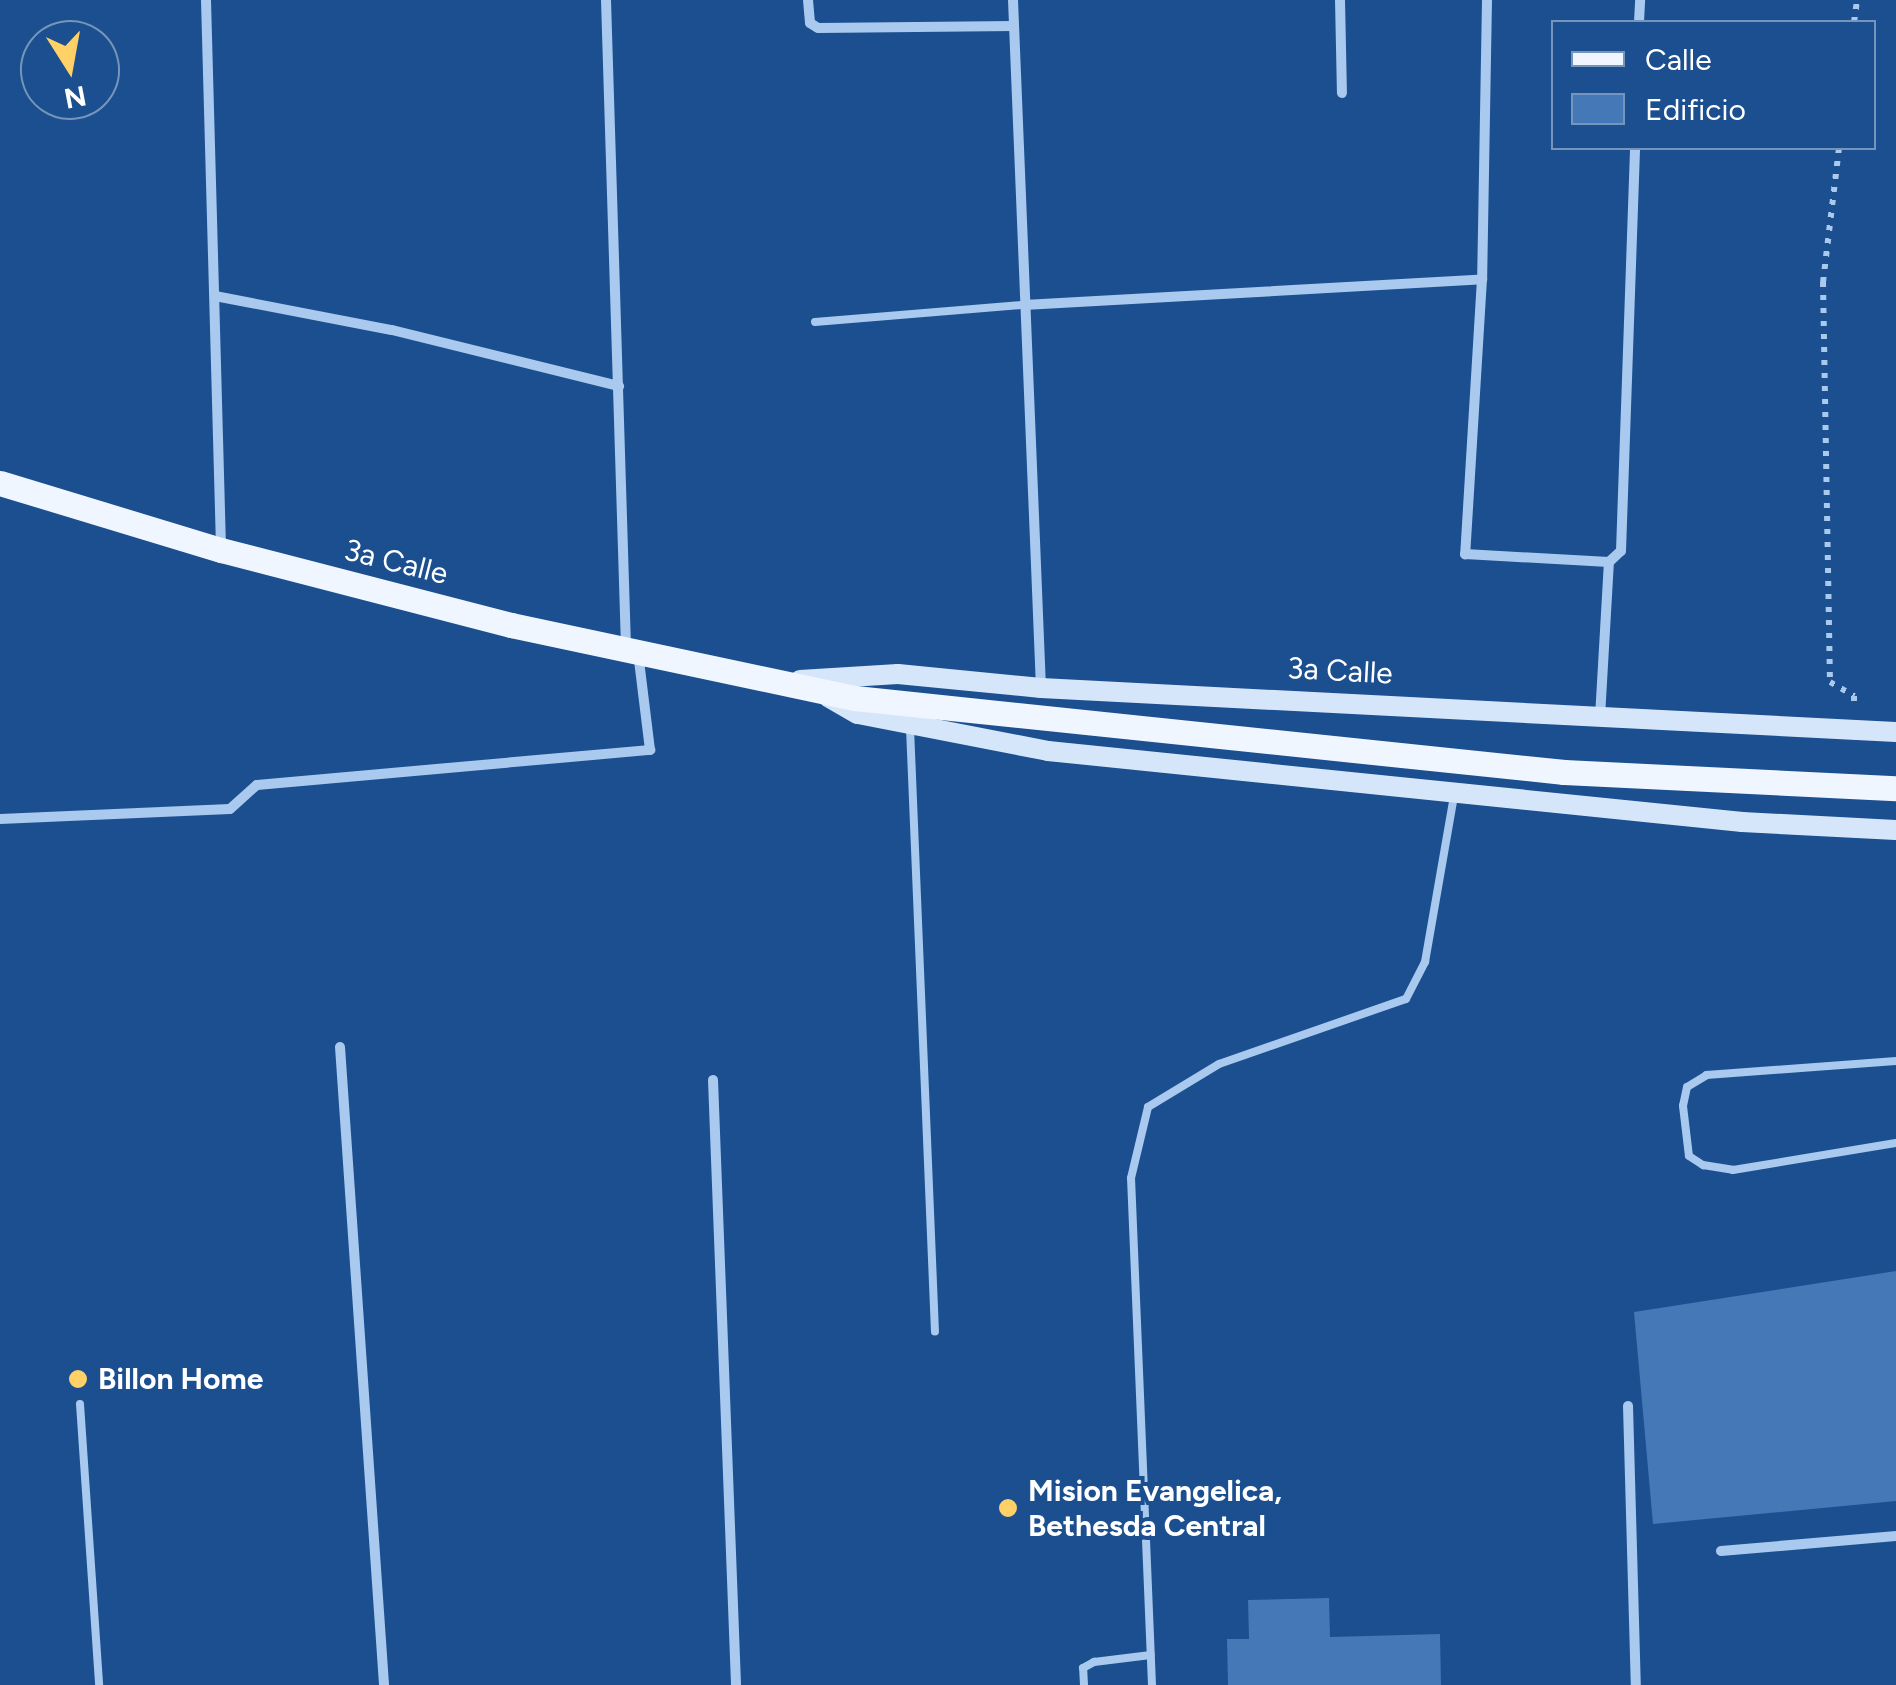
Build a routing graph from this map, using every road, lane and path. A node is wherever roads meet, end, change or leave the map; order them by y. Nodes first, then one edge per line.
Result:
1 (206, 0) edge
2 (606, 0) edge
3 (808, 0) edge
4 (1012, 0) edge
5 (1340, 0) edge
6 (1488, 0) edge
7 (1014, 26) junction
8 (1342, 92) dead end
9 (1635, 150) edge
10 (1839, 150) edge
11 (1482, 279) junction
12 (215, 296) junction
13 (1024, 305) junction
14 (814, 322) dead end
15 (619, 386) junction
16 (0, 483) edge
17 (222, 550) junction
18 (1609, 562) junction
19 (632, 650) junction
20 (782, 682) junction
21 (1830, 682) dead end
22 (1041, 688) junction
23 (814, 689) junction
24 (1600, 718) junction
25 (910, 724) junction
26 (1896, 732) edge
27 (1896, 788) edge
28 (1454, 794) junction
29 (0, 819) edge
30 (1896, 830) edge
31 (340, 1047) dead end
32 (1896, 1061) edge
33 (713, 1080) dead end
34 (1896, 1142) edge
35 (935, 1331) dead end
36 (80, 1404) dead end
37 (1628, 1406) dead end
38 (1896, 1536) edge
39 (1720, 1551) dead end
40 (1151, 1655) junction
41 (99, 1685) edge
42 (384, 1685) edge
43 (736, 1685) edge
44 (1084, 1685) edge
45 (1152, 1685) edge
46 (1636, 1685) edge

1 - 12 street
2 - 15 street
3 - 7 street
4 - 7 street
5 - 8 street
6 - 11 street
7 - 13 street
9 - 18 street
10 - 21 path
11 - 13 street
11 - 18 street
12 - 15 street
12 - 17 street
13 - 14 lane
13 - 22 street
15 - 19 street
16 - 17 main road, 3a Calle
17 - 19 main road, 3a Calle
18 - 24 street
19 - 20 main road, 3a Calle
19 - 29 street
20 - 22 street, 3a Calle
20 - 23 main road, 3a Calle
22 - 24 street, 3a Calle
23 - 25 street, 3a Calle
23 - 27 main road, 3a Calle
24 - 26 street, 3a Calle
25 - 28 street, 3a Calle
25 - 35 lane
28 - 30 street, 3a Calle
28 - 40 lane
31 - 42 street
32 - 34 lane
33 - 43 street
36 - 41 lane
37 - 46 street
38 - 39 street
40 - 44 lane
40 - 45 lane

